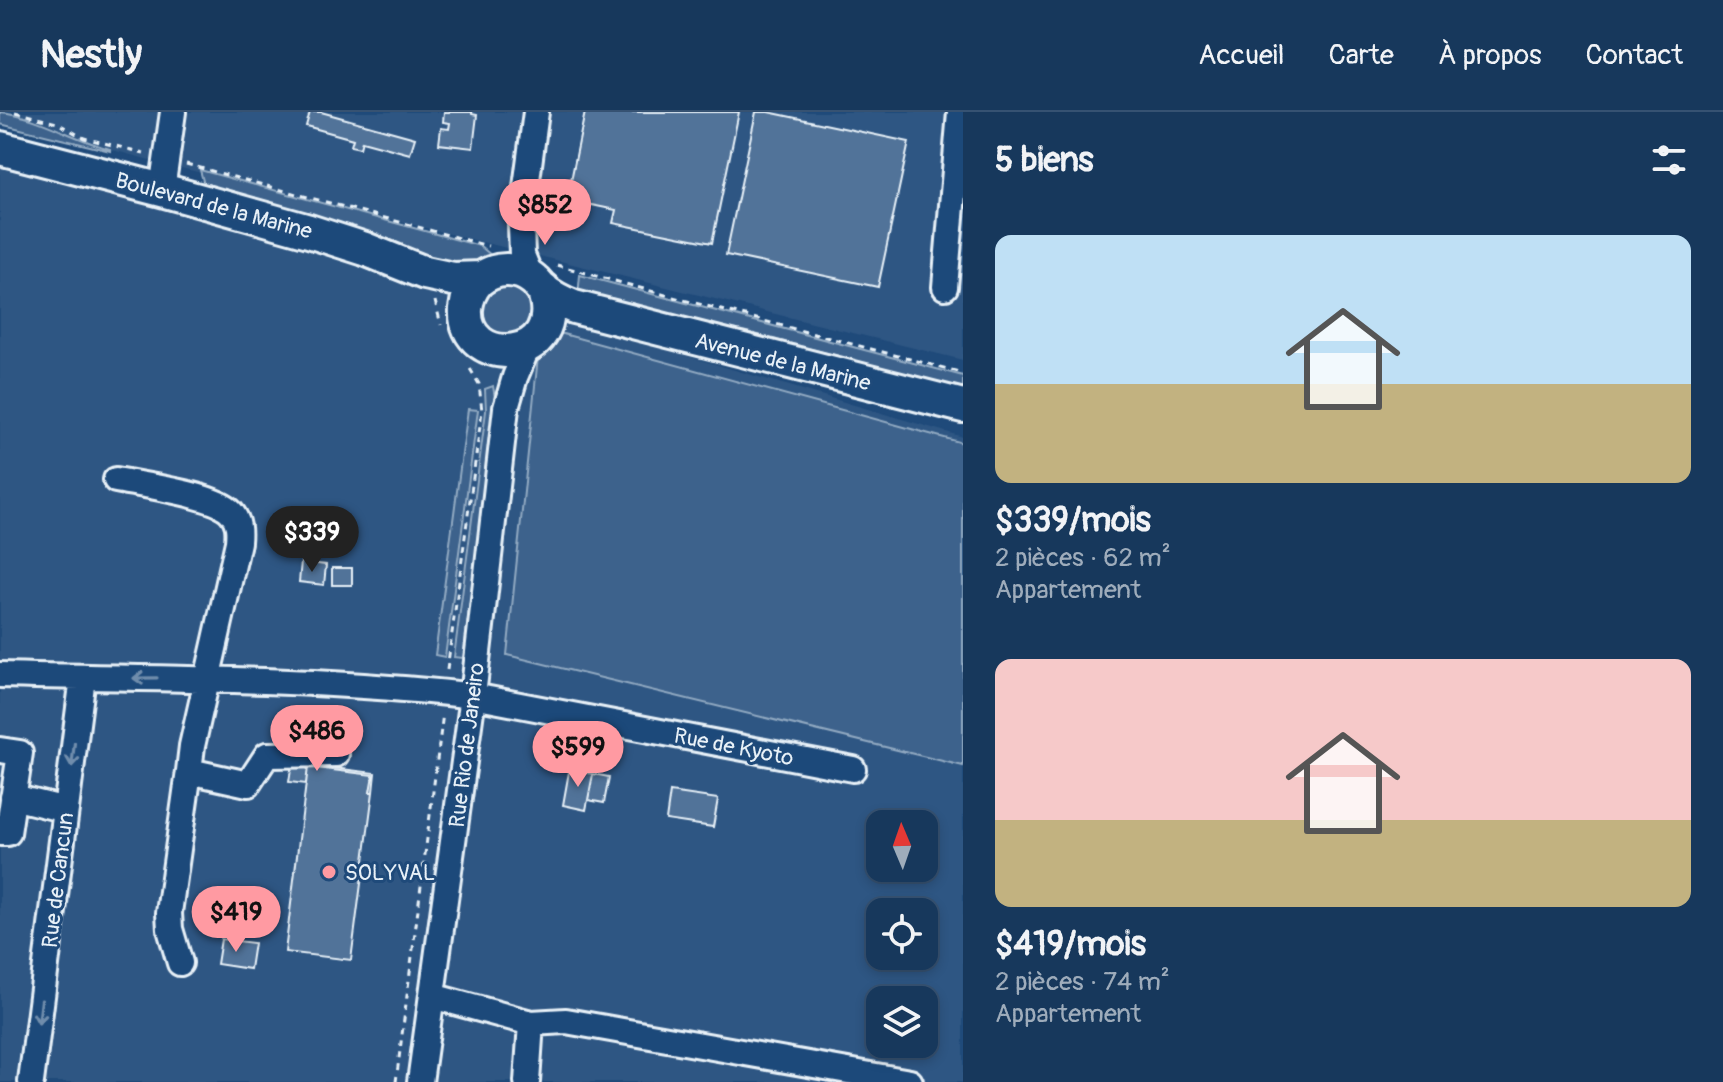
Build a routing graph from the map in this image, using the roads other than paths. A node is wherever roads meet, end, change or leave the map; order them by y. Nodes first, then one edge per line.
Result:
1 (173, 112) edge
2 (536, 112) edge
3 (960, 112) edge
4 (0, 148) edge
5 (162, 190) junction
6 (521, 225) junction
7 (537, 283) junction
8 (482, 284) junction
9 (945, 287) dead end
10 (603, 316) junction
11 (537, 336) junction
12 (492, 349) junction
13 (963, 406) edge
14 (506, 408) junction
15 (116, 480) dead end
16 (0, 675) edge
17 (83, 677) junction
18 (206, 678) junction
19 (473, 696) junction
20 (0, 750) edge
21 (336, 754) dead end
22 (853, 769) dead end
23 (189, 771) junction
24 (13, 797) junction
25 (66, 810) junction
26 (0, 833) edge
27 (180, 963) dead end
28 (432, 996) junction
29 (531, 1023) junction
30 (31, 1082) edge
31 (420, 1082) edge
32 (527, 1082) edge
33 (910, 1082) edge

1 - 5 street
2 - 6 street
3 - 9 street
4 - 5 main road, Boulevard de la Marine
5 - 8 main road, Boulevard de la Marine
6 - 7 street
6 - 8 street
7 - 8 main road
7 - 10 main road, Avenue de la Marine
7 - 11 main road
8 - 12 main road
10 - 11 main road, Avenue de la Marine
10 - 13 main road, Avenue de la Marine
11 - 12 main road
11 - 14 street, Rue Rio de Janeiro
12 - 14 street, Rue Rio de Janeiro
14 - 19 street, Rue Rio de Janeiro
15 - 18 street
16 - 17 street, Rue de Kyoto
18 -> 17 street, Rue de Kyoto
17 -> 25 street, Rue de Cancun
18 - 19 street, Rue de Kyoto
18 - 23 street
19 - 22 street, Rue de Kyoto
19 - 28 street, Rue Rio de Janeiro
20 - 24 street
21 - 23 street
23 - 27 street
24 - 25 street
24 - 26 street
25 -> 30 street, Rue de Cancun
28 - 29 street
28 - 31 street, Rue Rio de Janeiro
29 - 32 street
29 - 33 street

